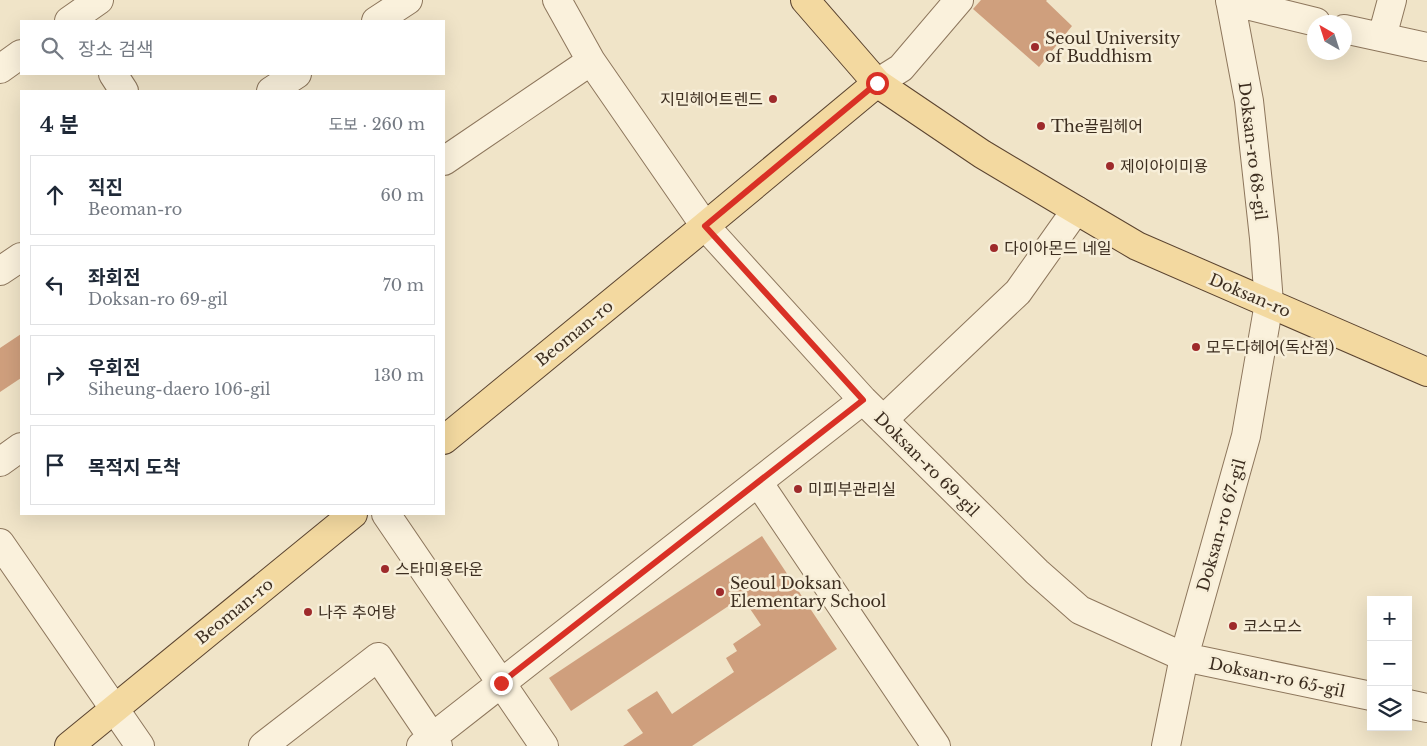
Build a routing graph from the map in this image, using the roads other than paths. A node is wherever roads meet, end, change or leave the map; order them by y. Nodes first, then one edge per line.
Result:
1 (100, 0) edge
2 (408, 0) edge
3 (557, 0) edge
4 (805, 0) edge
5 (959, 0) edge
6 (1392, 0) edge
7 (1230, 1) edge
8 (74, 15) edge
9 (378, 20) edge
10 (1307, 20) edge
11 (1352, 31) edge
12 (1382, 37) junction
13 (1427, 47) edge
14 (20, 55) edge
15 (591, 61) junction
16 (0, 69) edge
17 (114, 75) edge
18 (295, 75) edge
19 (877, 83) junction
20 (123, 90) edge
21 (273, 90) edge
22 (445, 160) edge
23 (1076, 210) junction
24 (705, 226) junction
25 (20, 258) edge
26 (0, 272) edge
27 (1269, 303) junction
28 (1427, 372) edge
29 (863, 400) junction
30 (883, 420) junction
31 (445, 439) edge
32 (20, 448) edge
33 (0, 462) edge
34 (758, 482) junction
35 (352, 515) edge
36 (387, 515) edge
37 (0, 543) edge
38 (1184, 657) junction
39 (501, 683) junction
40 (1367, 695) edge
41 (1412, 705) edge
42 (1427, 708) edge
43 (114, 709) junction
44 (430, 743) edge
45 (69, 746) edge
46 (140, 746) edge
47 (263, 746) edge
48 (544, 746) edge
49 (936, 746) edge
50 (1166, 746) edge

1 - 8 street
2 - 9 street
3 - 15 street
4 - 19 main road, Doksan-ro
5 - 19 street
6 - 12 street
7 - 10 street
7 - 27 street, Doksan-ro 68-gil
11 - 12 street
12 - 13 street
14 - 16 street
15 - 22 street
15 - 24 street
17 - 20 street
18 - 21 street
19 - 23 main road, Doksan-ro
19 - 24 main road, Beoman-ro
23 - 27 main road, Doksan-ro
23 - 30 street
24 - 29 street, Doksan-ro 69-gil
24 - 31 main road, Beoman-ro
25 - 26 street
27 - 28 main road, Doksan-ro
27 - 38 street, Doksan-ro 67-gil
29 - 30 street, Doksan-ro 69-gil
29 - 34 street
30 - 38 street, Doksan-ro 69-gil
32 - 33 street
34 - 39 street
34 - 49 street
35 - 43 main road, Beoman-ro
36 - 39 street
37 - 43 street
38 - 40 street, Doksan-ro 65-gil
38 - 50 street, Doksan-ro 67-gil
39 - 44 street
39 - 48 street
41 - 42 street
43 - 45 main road, Beoman-ro
43 - 46 street
44 - 47 street

